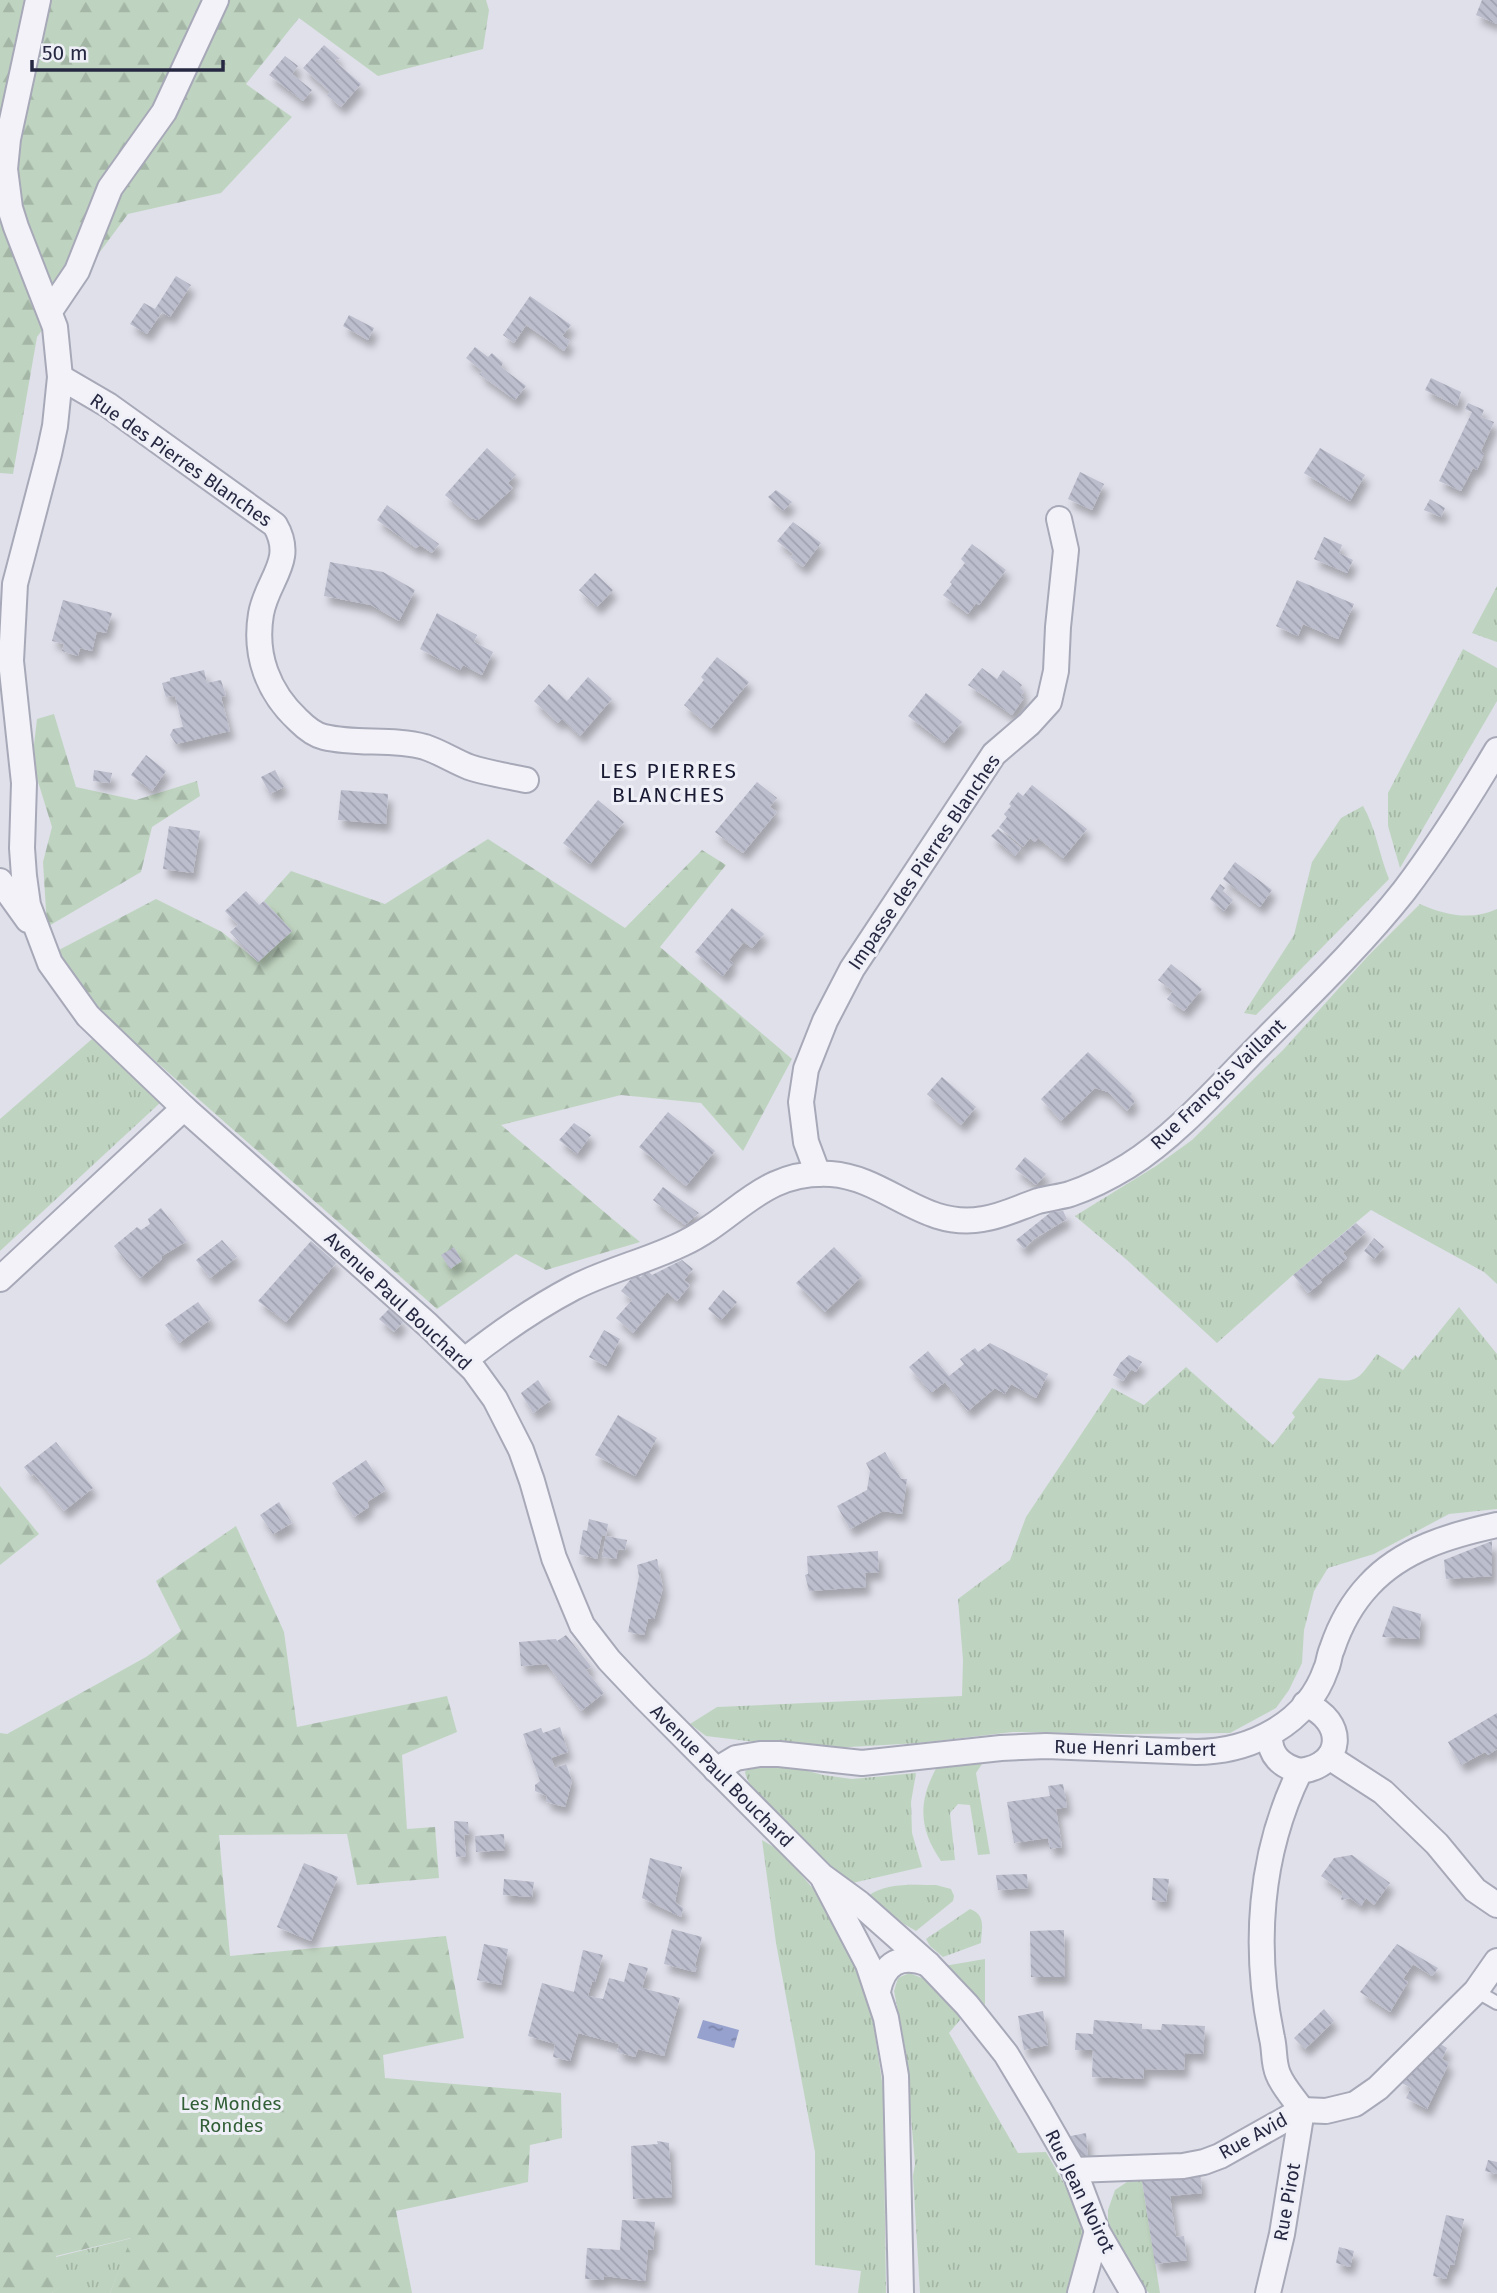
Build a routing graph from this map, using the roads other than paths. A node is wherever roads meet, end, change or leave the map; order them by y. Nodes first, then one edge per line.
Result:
1 (38, 0) edge
2 (216, 0) edge
3 (4, 135) edge
4 (50, 311) junction
5 (60, 377) junction
6 (1059, 519) dead end
7 (1497, 750) edge
8 (526, 780) dead end
9 (0, 881) edge
10 (38, 933) junction
11 (184, 1108) junction
12 (818, 1174) junction
13 (0, 1279) edge
14 (466, 1360) junction
15 (1497, 1524) edge
16 (1306, 1704) junction
17 (1270, 1735) junction
18 (1329, 1757) junction
19 (716, 1770) junction
20 (1300, 1771) junction
21 (822, 1876) junction
22 (1497, 1905) edge
23 (1497, 1961) edge
24 (928, 1964) junction
25 (878, 1990) junction
26 (1487, 1997) edge
27 (1302, 2110) junction
28 (1074, 2170) junction
29 (1097, 2231) junction
30 (901, 2293) edge
31 (1080, 2293) edge
32 (1133, 2293) edge
33 (1268, 2293) edge

1 - 3 street
2 - 4 street
3 - 4 street
4 - 5 street
5 - 8 street, Rue des Pierres Blanches
5 - 10 street
6 - 12 street, Impasse des Pierres Blanches
7 - 12 street, Rue François Vaillant
9 - 10 street
10 - 11 street, Avenue Paul Bouchard
11 - 13 street
11 - 14 street, Avenue Paul Bouchard
12 - 14 street, Rue François Vaillant
14 - 19 street, Avenue Paul Bouchard
15 - 16 street, Rue Henri Lambert
16 - 17 street, Rue Henri Lambert
16 - 18 street
17 - 19 street, Rue Henri Lambert
17 - 20 street
18 - 20 street
18 - 22 street
19 - 21 street, Avenue Paul Bouchard
20 - 27 street
21 - 24 street, Rue Jean Noirot
21 - 25 street
23 - 26 street, Rue Avid
24 - 25 street
24 - 28 street, Rue Jean Noirot
25 - 30 street
26 - 27 street, Rue Avid
27 - 28 street, Rue Avid
27 - 33 street, Rue Pirot
28 - 29 street, Rue Jean Noirot
29 - 31 street
29 - 32 street, Rue Jean Noirot

